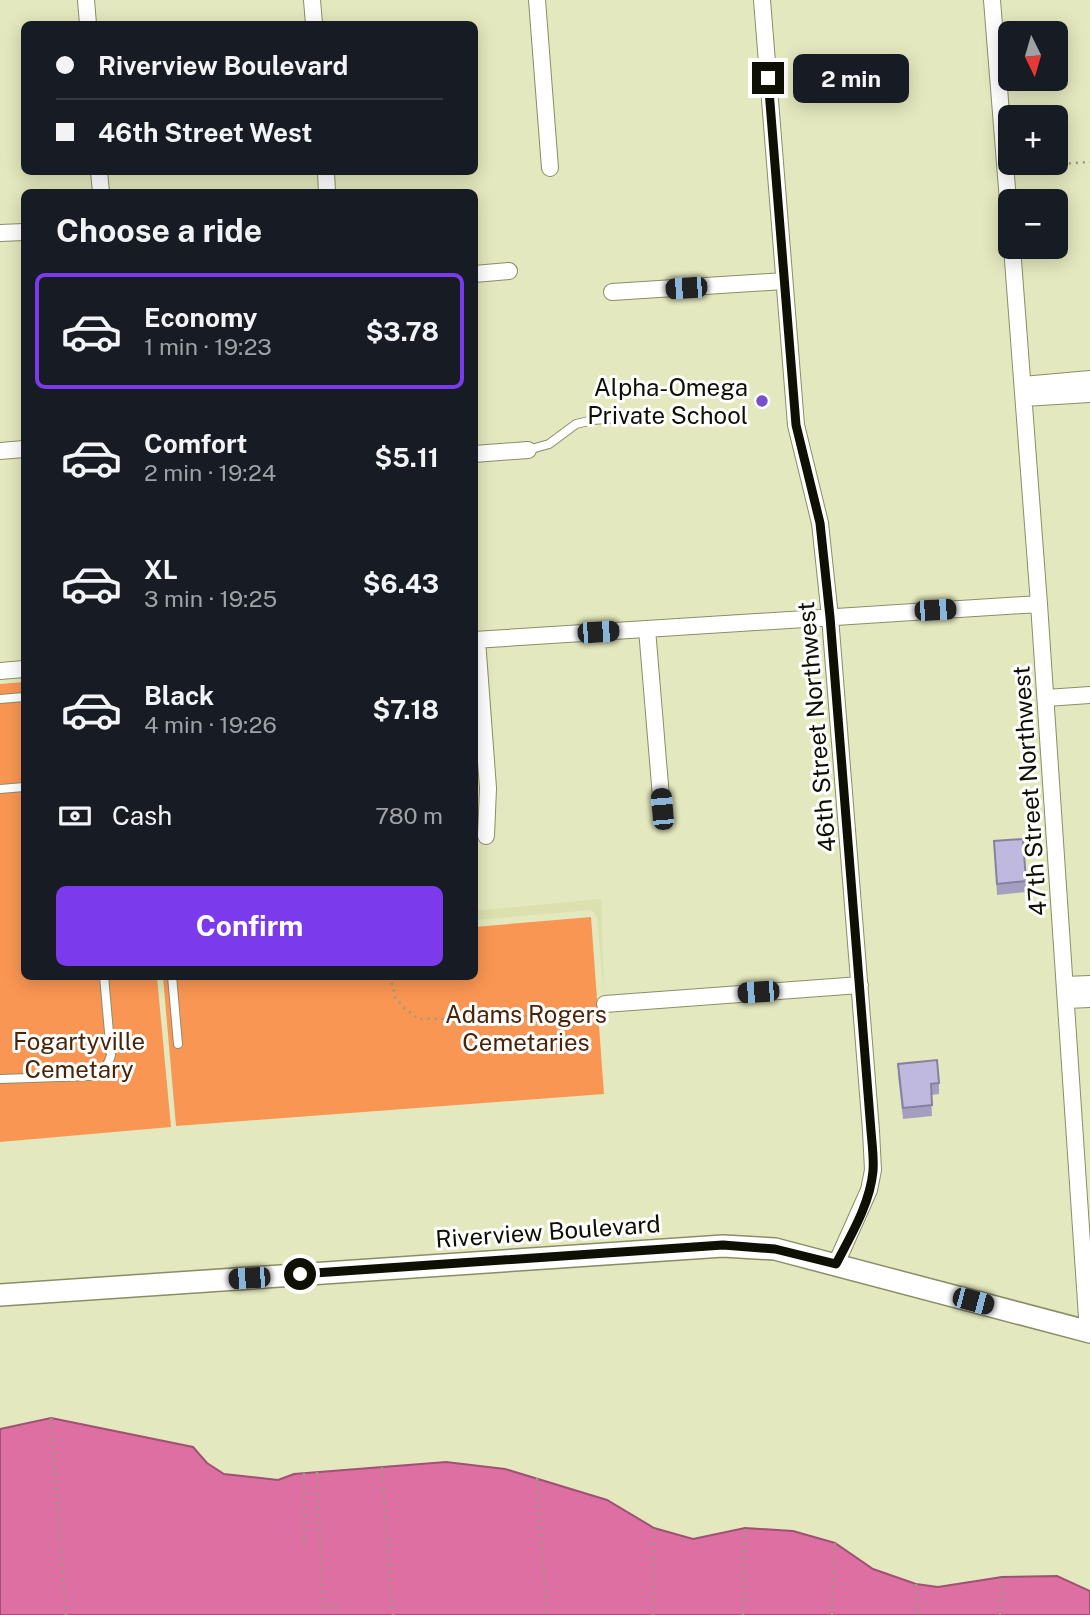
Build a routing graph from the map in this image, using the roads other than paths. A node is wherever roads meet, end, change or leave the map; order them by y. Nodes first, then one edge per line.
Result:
1 (86, 0) edge
2 (312, 0) edge
3 (537, 0) edge
4 (762, 0) edge
5 (992, 0) edge
6 (88, 21) edge
7 (314, 21) edge
8 (550, 168) dead end
9 (1007, 189) edge
10 (21, 232) edge
11 (0, 233) edge
12 (1013, 259) edge
13 (509, 271) dead end
14 (478, 274) edge
15 (784, 282) junction
16 (612, 292) dead end
17 (1090, 379) edge
18 (1023, 391) junction
19 (1090, 394) edge
20 (643, 416) dead end
21 (21, 449) edge
22 (528, 450) joint
23 (0, 451) edge
24 (478, 454) edge
25 (1039, 604) junction
26 (830, 617) junction
27 (647, 629) junction
28 (478, 640) edge
29 (21, 669) edge
30 (0, 671) edge
31 (478, 674) edge
32 (1090, 695) edge
33 (21, 697) edge
34 (1046, 698) junction
35 (0, 699) edge
36 (21, 787) edge
37 (0, 789) edge
38 (662, 809) dead end
39 (486, 836) dead end
40 (104, 980) edge
41 (172, 980) edge
42 (1090, 984) edge
43 (860, 985) junction
44 (1065, 993) junction
45 (1090, 999) edge
46 (605, 1004) dead end
47 (178, 1044) dead end
48 (0, 1079) edge
49 (836, 1264) junction
50 (0, 1295) edge
51 (1089, 1332) edge

1 - 6 street
2 - 7 street
3 - 8 street
4 - 15 street, 46th Street Northwest
5 - 9 street
10 - 11 street
12 - 18 street, 47th Street Northwest
13 - 14 street
15 - 16 street
15 - 26 street, 46th Street Northwest
17 - 18 street
18 - 19 street
18 - 25 street, 47th Street Northwest
20 - 22 lane
21 - 23 street
22 - 24 street
25 - 26 street
25 - 34 street, 47th Street Northwest
26 - 27 street
26 - 43 street, 46th Street Northwest
27 - 28 street
27 - 38 street
29 - 30 street
31 - 39 street
32 - 34 street
33 - 35 lane
34 - 44 street, 47th Street Northwest
36 - 37 lane
40 - 48 lane
41 - 47 lane
42 - 44 street
43 - 46 street
43 - 49 street, 46th Street Northwest
44 - 45 street
44 - 51 street, 47th Street Northwest
49 - 50 street, Riverview Boulevard
49 - 51 street, Riverview Boulevard

